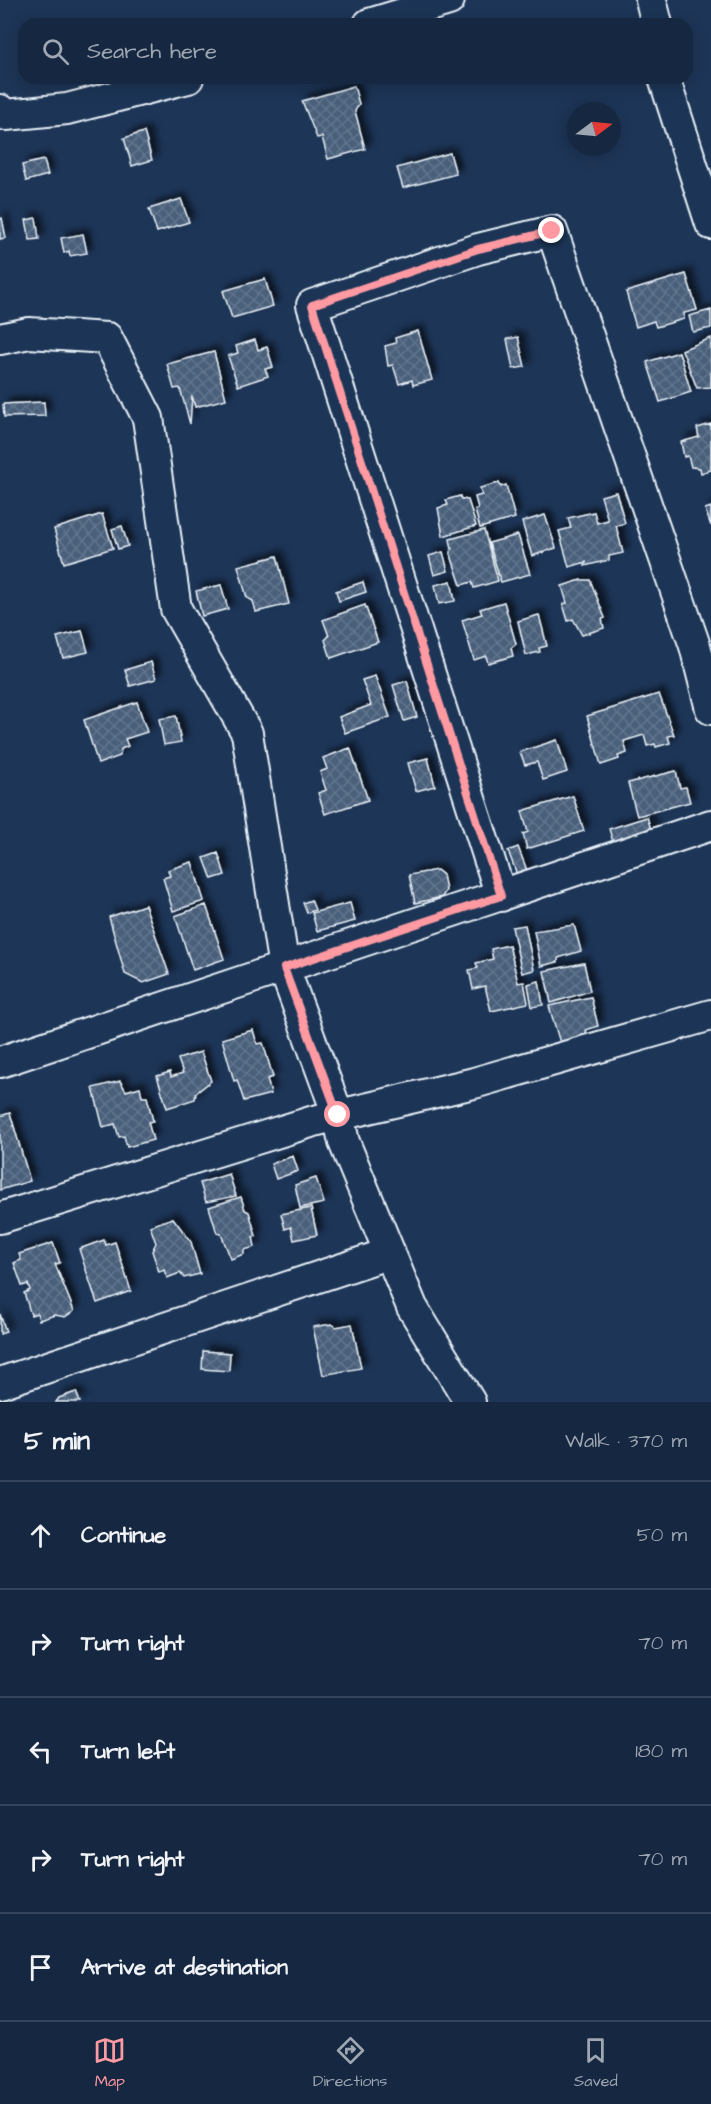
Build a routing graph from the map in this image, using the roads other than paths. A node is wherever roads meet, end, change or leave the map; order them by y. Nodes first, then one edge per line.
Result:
1 (449, 0) edge
2 (651, 0) edge
3 (389, 18) edge
4 (656, 18) edge
5 (165, 84) edge
6 (666, 84) edge
7 (0, 110) edge
8 (711, 224) edge
9 (0, 339) edge
10 (711, 709) edge
11 (711, 825) edge
12 (501, 896) junction
13 (284, 968) junction
14 (711, 1015) edge
15 (0, 1062) edge
16 (338, 1115) junction
17 (0, 1218) edge
18 (390, 1253) junction
19 (0, 1383) edge
20 (470, 1402) edge

1 - 3 street
2 - 4 street
5 - 7 street
6 - 8 street
9 - 13 street
10 - 12 street
11 - 12 street
12 - 13 street
13 - 15 street
13 - 16 street
14 - 16 street
16 - 17 street
16 - 18 street
18 - 19 street
18 - 20 street

